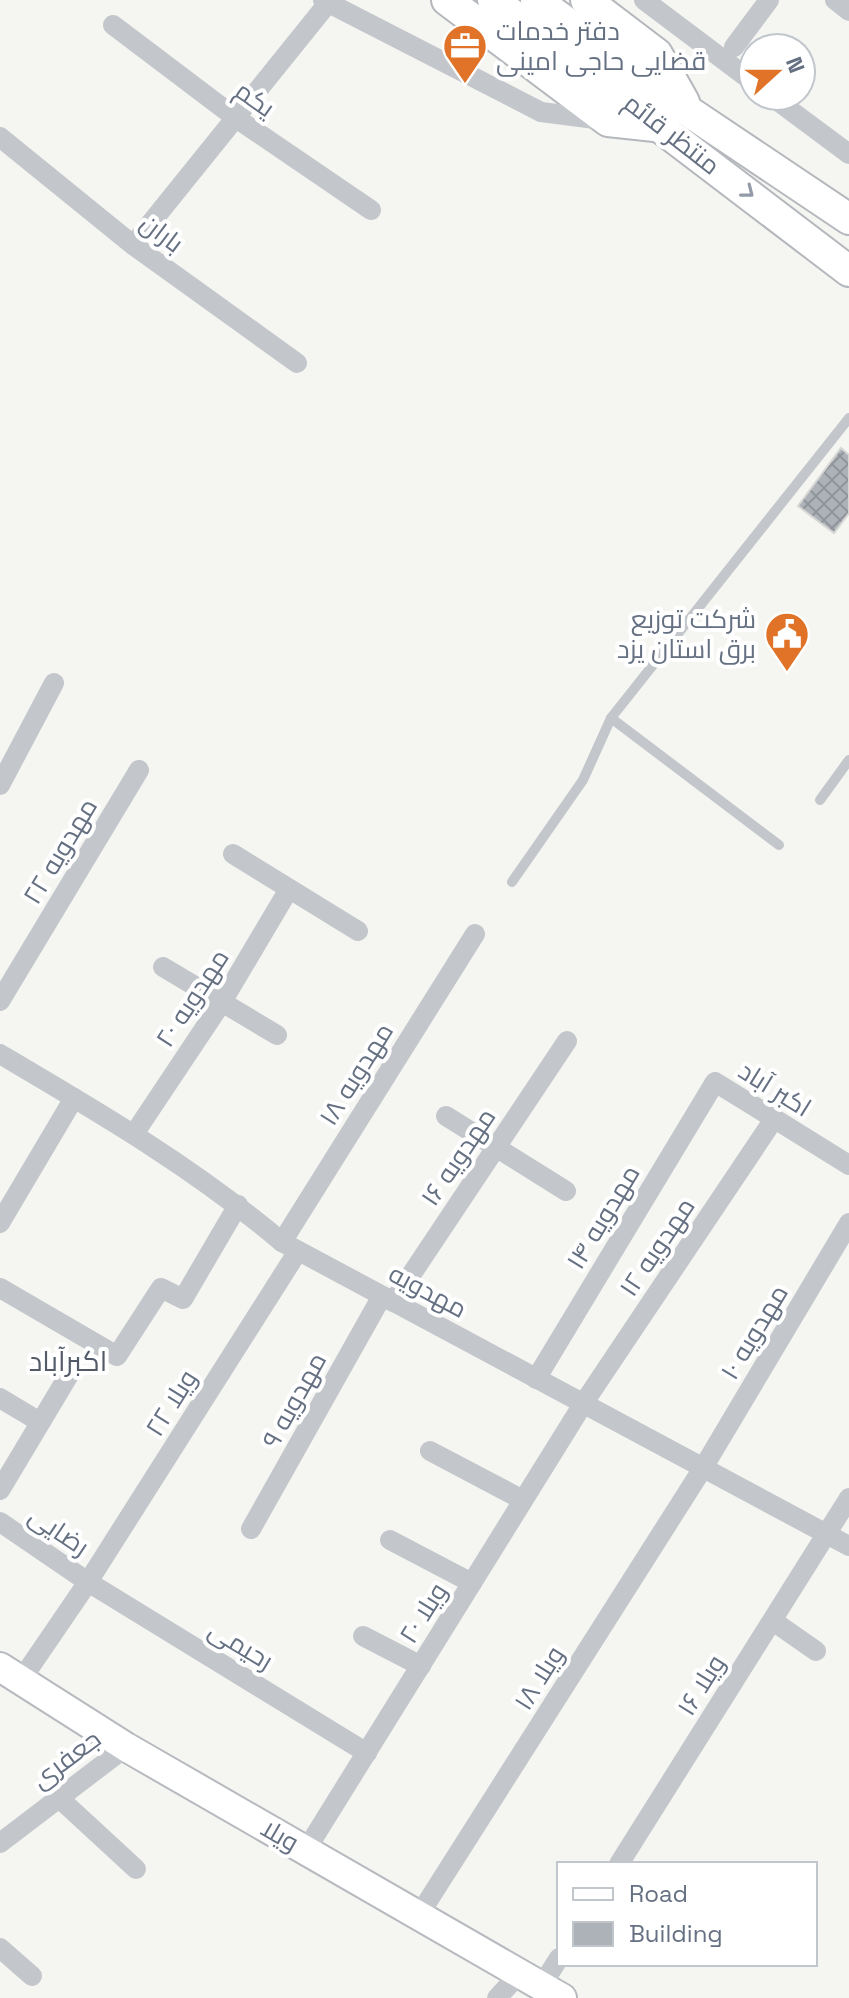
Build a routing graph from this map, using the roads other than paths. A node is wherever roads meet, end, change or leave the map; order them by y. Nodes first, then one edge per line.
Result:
1 (447, 0) edge
2 (493, 0) edge
3 (536, 0) edge
4 (586, 0) edge
5 (644, 0) edge
6 (769, 0) edge
7 (835, 0) edge
8 (325, 1) edge
9 (849, 11) edge
10 (113, 25) dead end
11 (734, 47) dead end
12 (737, 70) edge
13 (793, 112) edge
14 (236, 118) junction
15 (676, 119) junction
16 (608, 121) junction
17 (0, 137) edge
18 (849, 154) edge
19 (371, 210) dead end
20 (849, 219) edge
21 (133, 245) junction
22 (849, 271) edge
23 (297, 363) dead end
24 (849, 418) edge
25 (54, 683) dead end
26 (611, 718) junction
27 (849, 760) edge
28 (139, 770) dead end
29 (0, 785) edge
30 (820, 800) dead end
31 (779, 845) dead end
32 (233, 854) dead end
33 (512, 882) dead end
34 (289, 889) junction
35 (358, 931) dead end
36 (475, 934) dead end
37 (163, 967) dead end
38 (0, 1001) edge
39 (222, 1002) junction
40 (277, 1035) dead end
41 (567, 1041) dead end
42 (0, 1054) edge
43 (715, 1082) joint
44 (74, 1098) junction
45 (446, 1116) dead end
46 (774, 1119) junction
47 (134, 1134) junction
48 (497, 1147) junction
49 (849, 1165) edge
50 (566, 1191) dead end
51 (238, 1205) junction
52 (0, 1223) edge
53 (849, 1223) edge
54 (290, 1247) junction
55 (0, 1288) edge
56 (388, 1299) junction
57 (70, 1373) dead end
58 (536, 1379) junction
59 (0, 1398) edge
60 (583, 1404) junction
61 (40, 1422) junction
62 (430, 1451) dead end
63 (703, 1468) junction
64 (0, 1490) edge
65 (849, 1498) edge
66 (523, 1500) junction
67 (0, 1522) edge
68 (251, 1529) dead end
69 (827, 1535) junction
70 (390, 1540) dead end
71 (849, 1546) edge
72 (88, 1582) junction
73 (472, 1583) junction
74 (773, 1621) junction
75 (363, 1636) dead end
76 (816, 1651) dead end
77 (421, 1666) junction
78 (10, 1674) edge
79 (126, 1747) junction
80 (367, 1753) junction
81 (59, 1798) junction
82 (0, 1843) edge
83 (306, 1850) junction
84 (620, 1862) edge
85 (136, 1869) dead end
86 (419, 1915) junction
87 (0, 1948) edge
88 (557, 1961) edge
89 (32, 1976) dead end
90 (541, 1985) edge
91 (497, 1998) edge

1 - 16 main road
2 - 15 main road, منتظر قائم
3 - 15 main road, منتظر قائم
4 - 15 main road
5 - 12 street
6 - 11 street
7 - 9 street
8 - 14 street
8 - 16 street
10 - 14 street, یکم
13 - 18 street
14 - 19 street, یکم
14 - 21 street
15 - 16 main road
15 - 20 main road, منتظر قائم
15 -> 22 main road, منتظر قائم
17 - 21 street, باران
21 - 23 street, باران
24 - 26 lane
25 - 29 street
26 - 31 lane
26 - 33 lane
27 - 30 lane
28 - 38 street, مهدویه ۲۲
32 - 34 street
34 - 35 street
34 - 39 street, مهدویه ۲۰
36 - 54 street, مهدویه ۱۸
37 - 39 street
39 - 40 street
39 - 47 street, مهدویه ۲۰
41 - 48 street, مهدویه ۱۶
42 - 44 street, مهدویه
43 - 46 street, اکبر آباد
43 - 58 street, مهدویه ۱۴
44 - 47 street, مهدویه
44 - 52 street
45 - 48 street
46 - 49 street, اکبر آباد
46 - 60 street, مهدویه ۱۲
47 - 51 street, مهدویه
48 - 50 street
48 - 56 street, مهدویه ۱۶
51 - 54 street, مهدویه
51 - 55 street
53 - 63 street, مهدویه ۱۰
54 - 56 street, مهدویه
54 - 72 street, ویلا ۲۲
56 - 58 street, مهدویه
56 - 68 street, مهدویه ۹
57 - 61 street
58 - 60 street, مهدویه
59 - 61 street
60 - 63 street, مهدویه
60 - 66 street, ویلا ۲۰
61 - 64 street
62 - 66 street
63 - 69 street, مهدویه
63 - 86 street, ویلا ۱۸
65 - 69 street, ویلا ۱۶
66 - 73 street, ویلا ۲۰
67 - 72 street, رضایی
69 - 71 street, مهدویه
69 - 74 street, ویلا ۱۶
70 - 73 street
72 - 78 street, ویلا ۲۲
72 - 80 street, رحیمی
73 - 77 street, ویلا ۲۰
74 - 76 street
74 - 84 street, ویلا ۱۶
75 - 77 street
77 - 80 street, ویلا ۲۰
78 - 79 street, ویلا
79 - 81 street, جعفری
79 - 83 street, ویلا
80 - 83 street, ویلا ۲۰
81 - 82 street, جعفری
81 - 85 street
83 - 86 street, ویلا
86 - 90 street, ویلا
87 - 89 street
88 - 90 street
90 - 91 street

